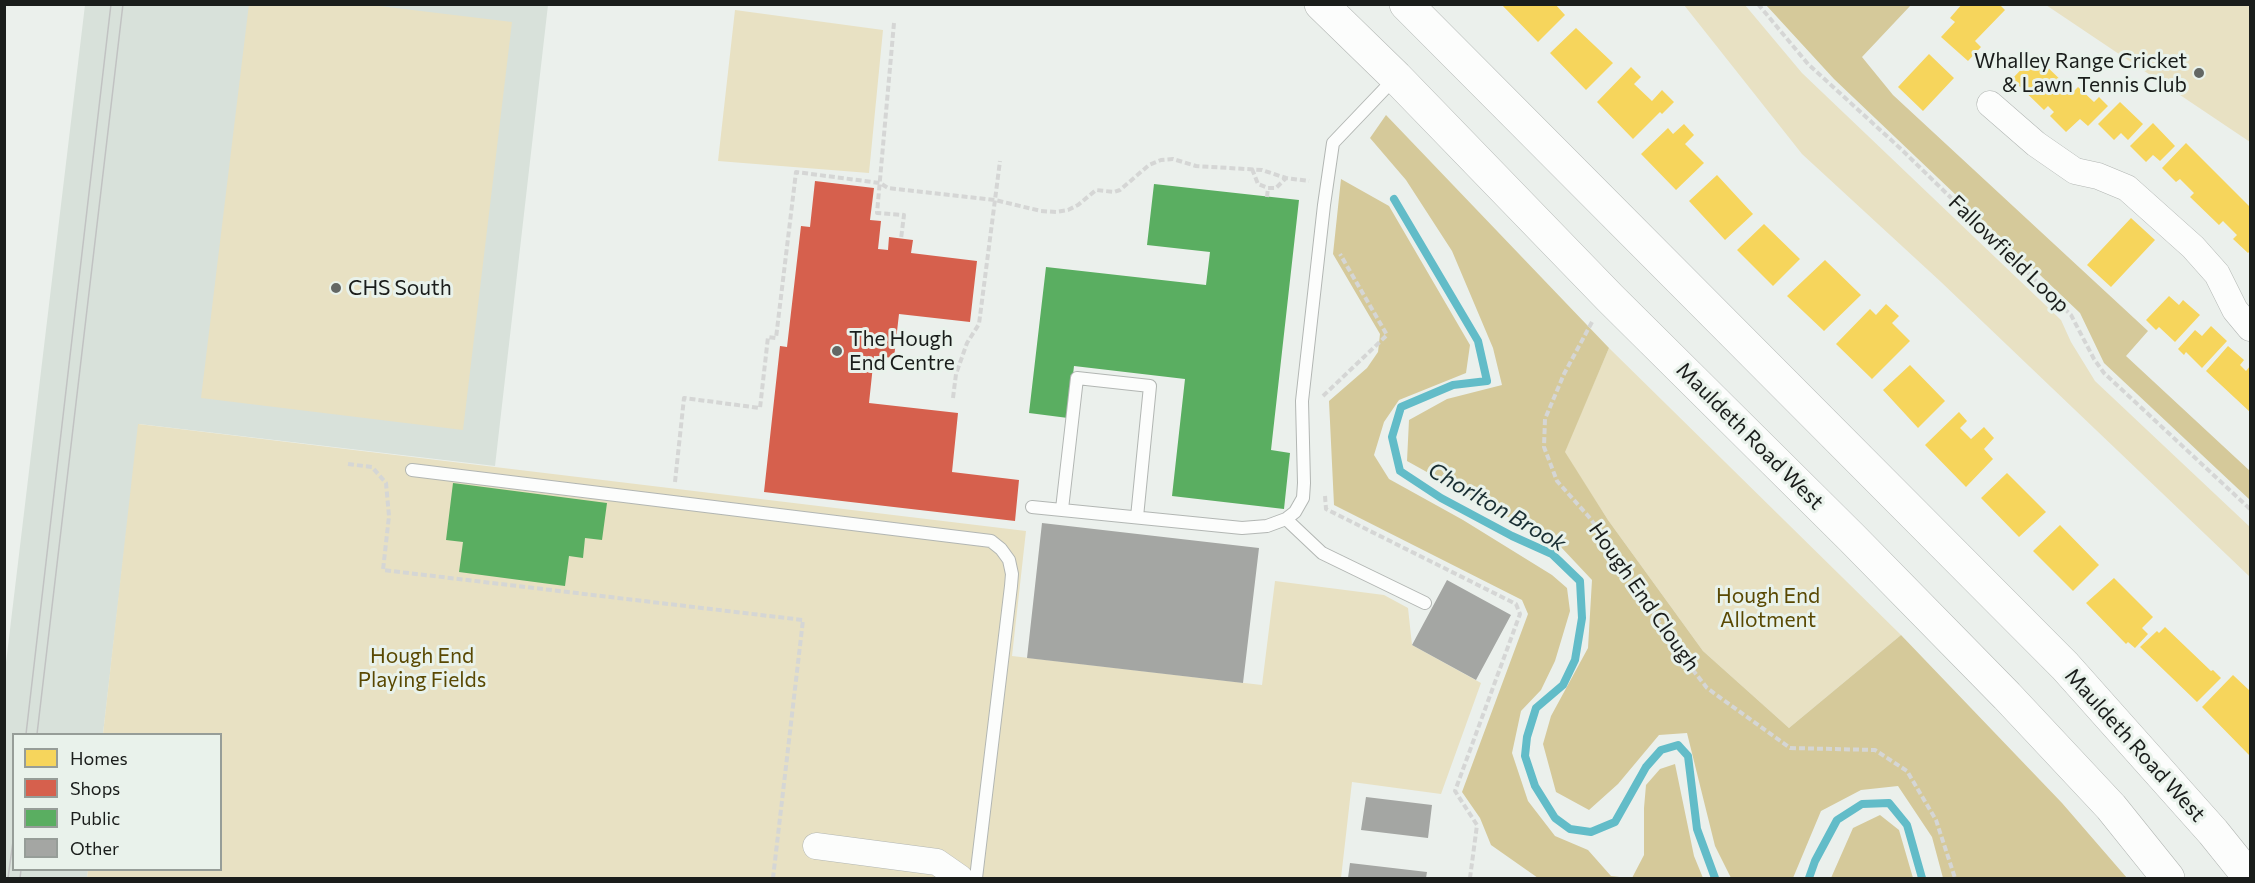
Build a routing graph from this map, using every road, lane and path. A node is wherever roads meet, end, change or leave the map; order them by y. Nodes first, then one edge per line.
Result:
1 (1321, 4) edge
2 (1406, 4) edge
3 (1758, 4) edge
4 (894, 23) dead end
5 (1396, 77) junction
6 (1990, 104) dead end
7 (1000, 161) dead end
8 (1252, 169) junction
9 (1286, 178) junction
10 (880, 183) junction
11 (1268, 188) junction
12 (1325, 194) junction
13 (1267, 197) dead end
14 (995, 200) junction
15 (901, 239) dead end
16 (1339, 253) dead end
17 (1588, 328) dead end
18 (2250, 328) edge
19 (1322, 397) dead end
20 (953, 398) dead end
21 (348, 464) dead end
22 (412, 470) dead end
23 (1325, 486) dead end
24 (673, 501) junction
25 (1032, 507) dead end
26 (1062, 509) junction
27 (2250, 509) edge
28 (1137, 517) junction
29 (1286, 519) junction
30 (1425, 603) dead end
31 (816, 846) dead end
32 (773, 879) edge
33 (960, 879) edge
34 (976, 879) edge
35 (1470, 879) edge
36 (1955, 879) edge
37 (2169, 879) edge
38 (2250, 879) edge

1 - 5 street, Mauldeth Road West
2 - 38 street, Mauldeth Road West
3 - 27 path, Fallowfield Loop
4 - 10 path
5 - 12 lane
5 - 37 street, Mauldeth Road West
6 - 18 street
7 - 14 path
8 - 9 path
8 - 11 path
8 - 14 path
9 - 11 path
9 - 12 path
10 - 14 path
10 - 15 path
10 - 24 path
11 - 13 path
12 - 29 lane
14 - 20 path
16 - 19 path
17 - 36 path, Hough End Clough
21 - 32 path
22 - 24 lane
23 - 35 path
24 - 34 lane
25 - 26 lane
26 - 28 lane
26 - 28 lane
28 - 29 lane
29 - 30 lane
31 - 33 street

